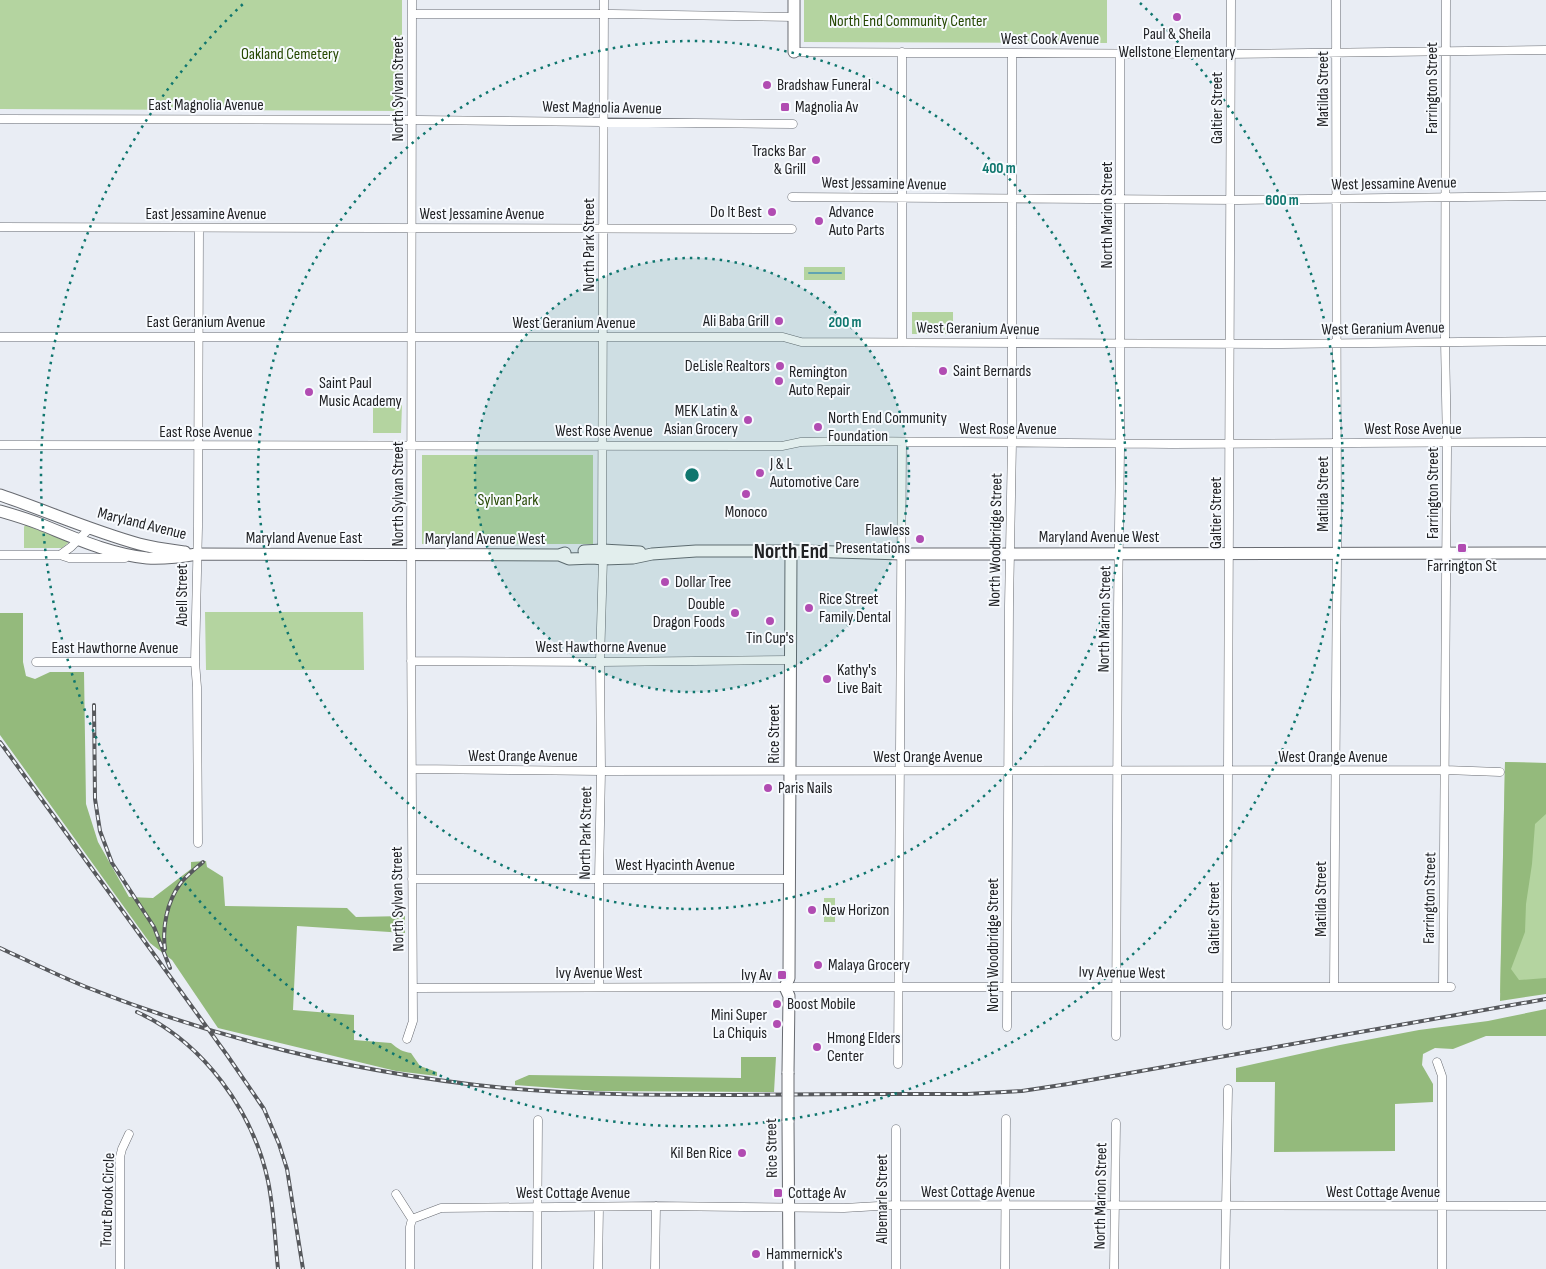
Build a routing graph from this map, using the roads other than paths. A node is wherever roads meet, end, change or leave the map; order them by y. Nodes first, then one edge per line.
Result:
1 (412, 0) edge
2 (604, 0) edge
3 (794, 0) edge
4 (1231, 0) edge
5 (1336, 0) edge
6 (1446, 0) edge
7 (412, 14) junction
8 (604, 15) junction
9 (794, 17) junction
10 (1546, 50) edge
11 (794, 52) joint
12 (902, 52) junction
13 (1446, 52) junction
14 (1012, 53) junction
15 (1336, 53) junction
16 (1120, 54) junction
17 (1231, 54) junction
18 (0, 119) edge
19 (411, 120) junction
20 (604, 122) junction
21 (794, 124) dead end
22 (1546, 196) edge
23 (792, 197) dead end
24 (1446, 197) junction
25 (902, 198) junction
26 (1011, 199) junction
27 (1121, 199) junction
28 (1336, 199) junction
29 (1231, 200) junction
30 (0, 227) edge
31 (199, 228) junction
32 (411, 228) junction
33 (603, 228) junction
34 (792, 229) dead end
35 (198, 336) junction
36 (411, 336) junction
37 (602, 336) junction
38 (0, 337) edge
39 (1445, 341) junction
40 (1546, 341) edge
41 (902, 342) junction
42 (1011, 342) junction
43 (1337, 343) junction
44 (1120, 344) junction
45 (1230, 344) junction
46 (902, 442) junction
47 (1012, 442) junction
48 (1447, 442) junction
49 (1546, 442) edge
50 (1120, 443) junction
51 (1337, 443) junction
52 (602, 444) junction
53 (1230, 444) junction
54 (0, 445) edge
55 (411, 445) junction
56 (198, 446) junction
57 (0, 495) edge
58 (0, 511) edge
59 (90, 528) junction
60 (78, 540) junction
61 (791, 551) junction
62 (1120, 553) junction
63 (1337, 553) junction
64 (1446, 553) junction
65 (1546, 553) edge
66 (196, 554) junction
67 (902, 554) junction
68 (1010, 554) junction
69 (1230, 554) junction
70 (0, 555) edge
71 (60, 555) junction
72 (412, 555) junction
73 (603, 555) junction
74 (147, 558) junction
75 (790, 660) junction
76 (411, 661) junction
77 (36, 662) dead end
78 (195, 662) junction
79 (600, 662) junction
80 (412, 769) junction
81 (790, 770) junction
82 (1008, 770) junction
83 (1118, 770) junction
84 (1228, 770) junction
85 (1336, 770) junction
86 (1445, 770) junction
87 (601, 771) junction
88 (900, 771) junction
89 (1500, 772) dead end
90 (198, 843) dead end
91 (599, 878) junction
92 (412, 879) junction
93 (789, 879) junction
94 (1007, 986) junction
95 (1116, 986) junction
96 (599, 987) junction
97 (789, 987) junction
98 (898, 987) junction
99 (1228, 987) junction
100 (1334, 987) junction
101 (1447, 987) joint
102 (413, 988) junction
103 (1227, 1026) dead end
104 (1007, 1027) dead end
105 (1116, 1036) dead end
106 (407, 1039) dead end
107 (1437, 1062) dead end
108 (898, 1064) dead end
109 (1228, 1089) dead end
110 (1006, 1119) dead end
111 (538, 1120) dead end
112 (1116, 1123) dead end
113 (896, 1129) dead end
114 (130, 1134) dead end
115 (396, 1194) dead end
116 (896, 1205) junction
117 (1006, 1205) junction
118 (1115, 1205) junction
119 (1227, 1205) junction
120 (537, 1206) junction
121 (656, 1206) junction
122 (1442, 1206) junction
123 (1546, 1206) edge
124 (599, 1207) junction
125 (789, 1208) junction
126 (412, 1219) junction
127 (655, 1268) edge
128 (120, 1269) edge
129 (410, 1269) edge
130 (537, 1269) edge
131 (598, 1269) edge
132 (789, 1269) edge
133 (896, 1269) edge
134 (1005, 1269) edge
135 (1114, 1269) edge
136 (1225, 1269) edge
137 (1442, 1269) edge

1 - 7 street, North Sylvan Street
2 - 8 street, North Park Street
3 - 9 main road
4 - 17 street, Galtier Street
5 - 15 street, Matilda Street
6 - 13 street, Farrington Street
7 - 8 street
7 - 19 street, North Sylvan Street
8 - 9 street
8 - 20 street, North Park Street
9 - 11 main road
10 - 13 street, West Cook Avenue
11 - 12 street, West Cook Avenue
12 - 14 street, West Cook Avenue
12 - 25 street
13 - 15 street, West Cook Avenue
13 - 24 street, Farrington Street
14 - 16 street, West Cook Avenue
14 - 26 street, North Woodbridge Street
15 - 17 street, West Cook Avenue
15 - 28 street, Matilda Street
16 - 17 street, West Cook Avenue
16 - 27 street, North Marion Street
17 - 29 street, Galtier Street
18 - 19 street, East Magnolia Avenue
19 - 20 street, West Magnolia Avenue
19 - 32 street, North Sylvan Street
20 - 21 street, West Magnolia Avenue
20 - 33 street, North Park Street
22 - 24 street, West Jessamine Avenue
23 - 25 street, West Jessamine Avenue
24 - 28 street, West Jessamine Avenue
24 - 39 street, Farrington Street
25 - 26 street, West Jessamine Avenue
25 - 41 street
26 - 27 street, West Jessamine Avenue
26 - 42 street, North Woodbridge Street
27 - 29 street, West Jessamine Avenue
27 - 44 street, North Marion Street
28 - 29 street, West Jessamine Avenue
28 - 43 street, Matilda Street
29 - 45 street, Galtier Street
30 - 31 street, East Jessamine Avenue
31 - 32 street, East Jessamine Avenue
31 - 35 street, Abell Street
32 - 33 street, West Jessamine Avenue
32 - 36 street, North Sylvan Street
33 - 34 street, West Jessamine Avenue
33 - 37 street, North Park Street
35 - 36 street, East Geranium Avenue
35 - 38 street, East Geranium Avenue
35 - 56 street, Abell Street
36 - 37 street, West Geranium Avenue
36 - 55 street, North Sylvan Street
37 - 41 street, West Geranium Avenue
37 - 52 street, North Park Street
39 - 40 street, West Geranium Avenue
39 - 43 street, West Geranium Avenue
39 - 48 street, Farrington Street
41 - 42 street, West Geranium Avenue
42 - 44 street, West Geranium Avenue
42 - 47 street, North Woodbridge Street
43 - 45 street, West Geranium Avenue
43 - 51 street, Matilda Street
44 - 45 street, West Geranium Avenue
44 - 50 street, North Marion Street
45 - 53 street, Galtier Street
46 - 47 street, West Rose Avenue
46 - 52 street, West Rose Avenue
46 - 67 street
47 - 50 street, West Rose Avenue
47 - 68 street, North Woodbridge Street
48 - 49 street, West Rose Avenue
48 - 51 street, West Rose Avenue
48 - 64 street, Farrington Street
50 - 53 street, West Rose Avenue
50 - 62 street, North Marion Street
51 - 53 street, West Rose Avenue
51 - 63 street, Matilda Street
52 - 55 street, West Rose Avenue
52 - 73 street, North Park Street
53 - 69 street, Galtier Street
54 - 56 street, East Rose Avenue
55 - 56 street, East Rose Avenue
55 - 72 street, North Sylvan Street
56 - 66 street, Abell Street
57 - 59 main road, Maryland Avenue
58 - 60 main road, Maryland Avenue
59 - 60 street
59 - 66 main road, Maryland Avenue
60 - 71 street
60 - 74 main road, Maryland Avenue
61 - 67 main road, Maryland Avenue West
61 - 73 main road, Maryland Avenue West
61 - 75 main road, Rice Street
62 - 68 main road, Maryland Avenue West
62 - 69 main road, Maryland Avenue West
62 - 83 street, North Marion Street
63 - 64 main road, Maryland Avenue West
63 - 69 main road, Maryland Avenue West
63 - 85 street, Matilda Street
64 - 65 main road, Maryland Avenue West
64 - 86 street, Farrington Street
66 - 72 main road, Maryland Avenue East
66 - 74 main road, Maryland Avenue
66 - 78 street, Abell Street
67 - 68 main road, Maryland Avenue West
67 - 88 street
68 - 82 street, North Woodbridge Street
69 - 84 street, Galtier Street
70 - 71 street
71 - 74 street
72 - 73 main road, Maryland Avenue West
72 - 76 street, North Sylvan Street
73 - 79 street, North Park Street
75 - 79 street, West Hawthorne Avenue
75 - 81 main road, Rice Street
76 - 79 street, West Hawthorne Avenue
76 - 80 street, North Sylvan Street
77 - 78 street, East Hawthorne Avenue
78 - 90 street, Abell Street
79 - 87 street, North Park Street
80 - 87 street, West Orange Avenue
80 - 92 street, North Sylvan Street
81 - 87 street, West Orange Avenue
81 - 88 street, West Orange Avenue
81 - 93 main road, Rice Street
82 - 83 street, West Orange Avenue
82 - 88 street, West Orange Avenue
82 - 94 street, North Woodbridge Street
83 - 84 street, West Orange Avenue
83 - 95 street, North Marion Street
84 - 85 street, West Orange Avenue
84 - 99 street, Galtier Street
85 - 86 street, West Orange Avenue
85 - 100 street, Matilda Street
86 - 89 street, West Orange Avenue
86 - 101 street, Farrington Street
87 - 91 street, North Park Street
88 - 98 street
91 - 92 street, West Hyacinth Avenue
91 - 93 street, West Hyacinth Avenue
91 - 96 street, North Park Street
92 - 102 street, North Sylvan Street
93 - 97 main road, Rice Street
94 - 95 street, Ivy Avenue West
94 - 98 street, Ivy Avenue West
94 - 104 street, North Woodbridge Street
95 - 99 street, Ivy Avenue West
95 - 105 street, North Marion Street
96 - 97 street, Ivy Avenue West
96 - 102 street, Ivy Avenue West
97 - 98 street, Ivy Avenue West
97 - 125 main road, Rice Street, bridge
98 - 108 street
99 - 100 street, Ivy Avenue West
99 - 103 street, Galtier Street
100 - 101 street, Ivy Avenue West
102 - 106 street, North Sylvan Street
107 - 122 street
109 - 119 street
110 - 117 street
111 - 120 street
112 - 118 street, North Marion Street
113 - 116 street, Albemarle Street
114 - 128 street, Trout Brook Circle
115 - 126 street
116 - 117 street, West Cottage Avenue
116 - 125 street, West Cottage Avenue
116 - 133 street, Albemarle Street
117 - 118 street, West Cottage Avenue
117 - 134 street
118 - 119 street, West Cottage Avenue
118 - 135 street, North Marion Street
119 - 122 street, West Cottage Avenue
119 - 136 street
120 - 124 street, West Cottage Avenue
120 - 126 street, West Cottage Avenue
120 - 130 street
121 - 124 street, West Cottage Avenue
121 - 125 street, West Cottage Avenue
121 - 127 street
122 - 123 street, West Cottage Avenue
122 - 137 street
124 - 131 street
125 - 132 main road, Rice Street
126 - 129 street

